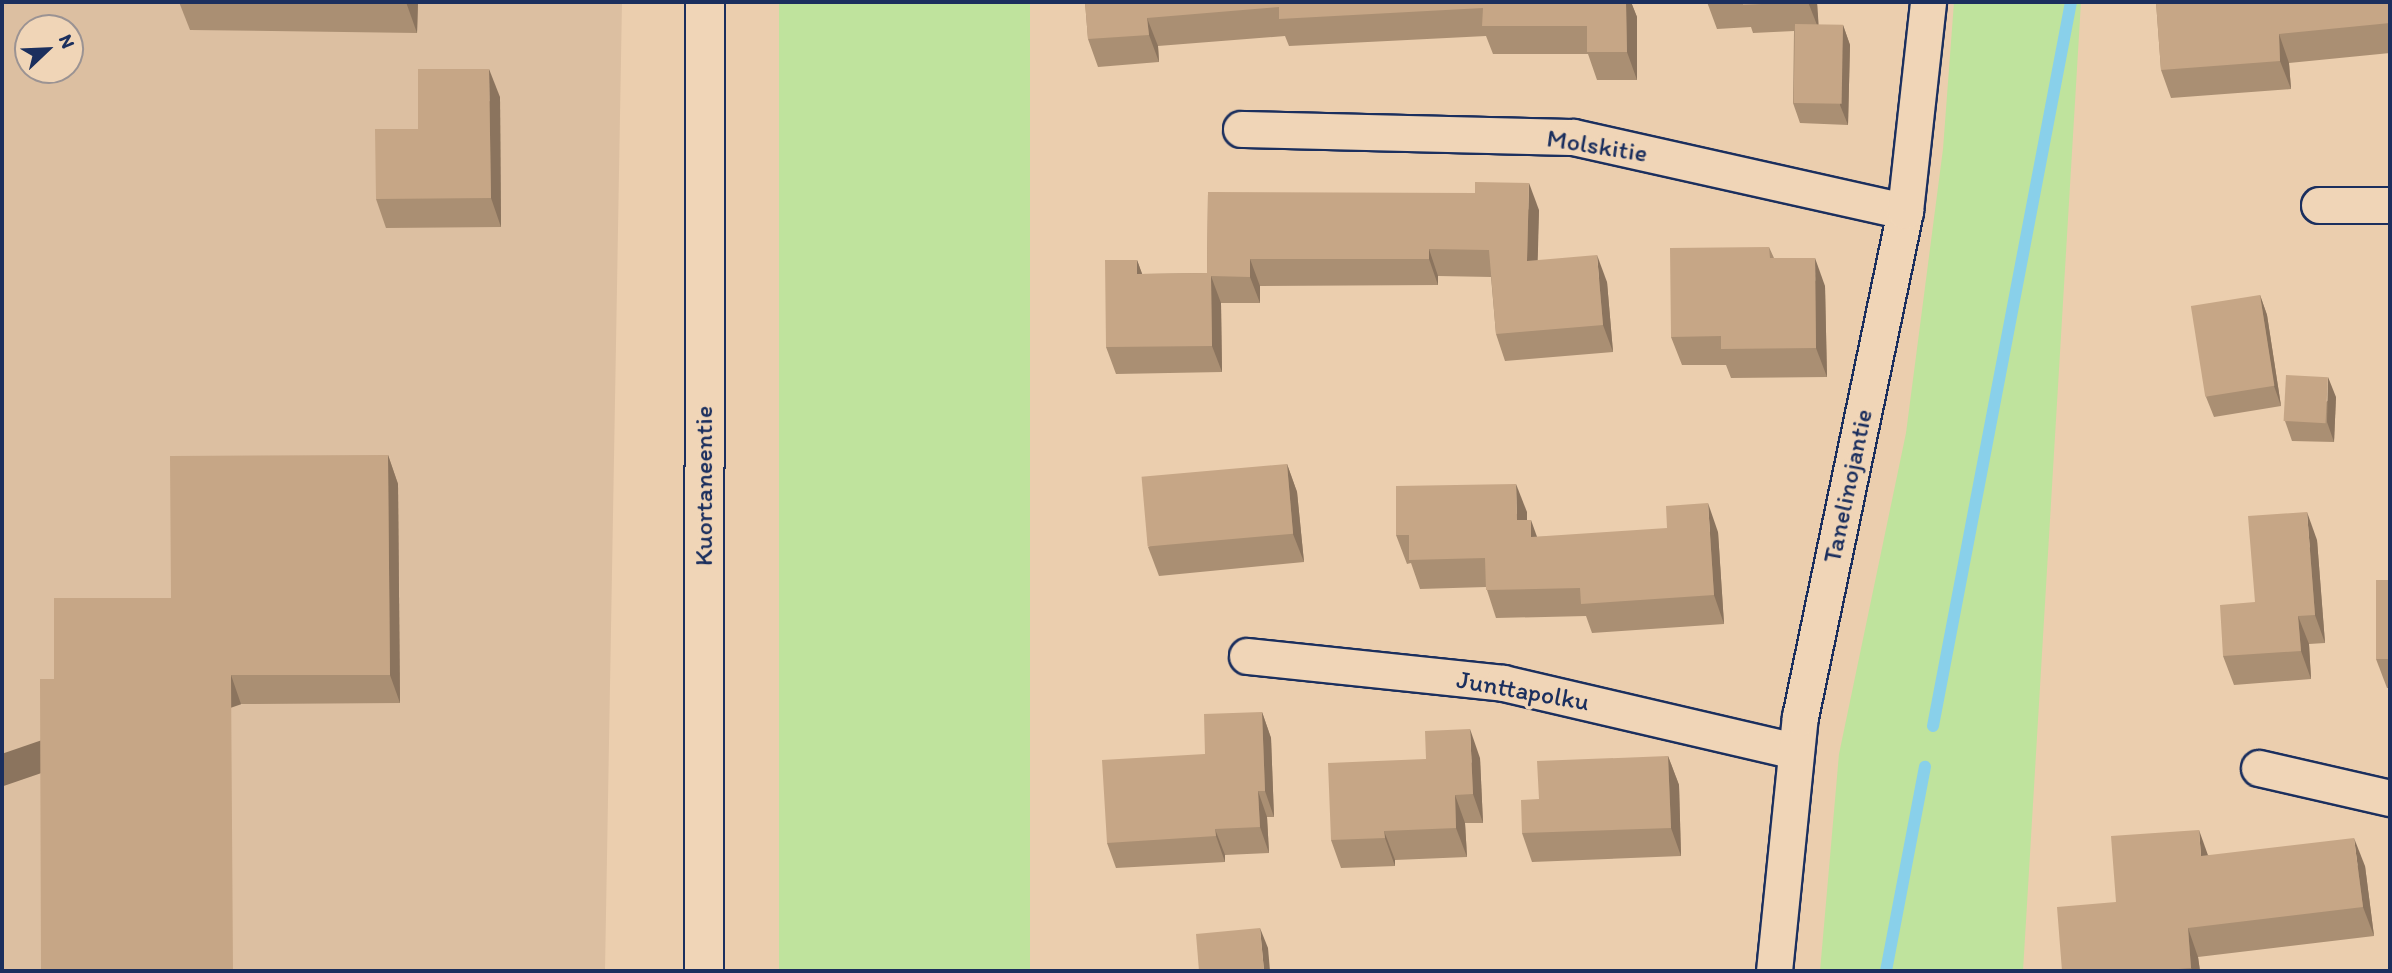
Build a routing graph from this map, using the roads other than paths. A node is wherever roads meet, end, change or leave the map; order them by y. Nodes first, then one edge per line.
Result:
1 (705, 2) edge
2 (1928, 2) edge
3 (1241, 128) dead end
4 (2319, 205) dead end
5 (2390, 205) edge
6 (1905, 211) junction
7 (1247, 656) dead end
8 (1795, 751) junction
9 (2259, 768) dead end
10 (2390, 799) edge
11 (704, 971) edge
12 (1774, 971) edge

1 - 11 highway, Kuortaneentie
2 - 6 street, Tanelinojantie
3 - 6 street, Molskitie
4 - 5 street
6 - 8 street, Tanelinojantie
7 - 8 street, Junttapolku
8 - 12 street, Tanelinojantie
9 - 10 street

